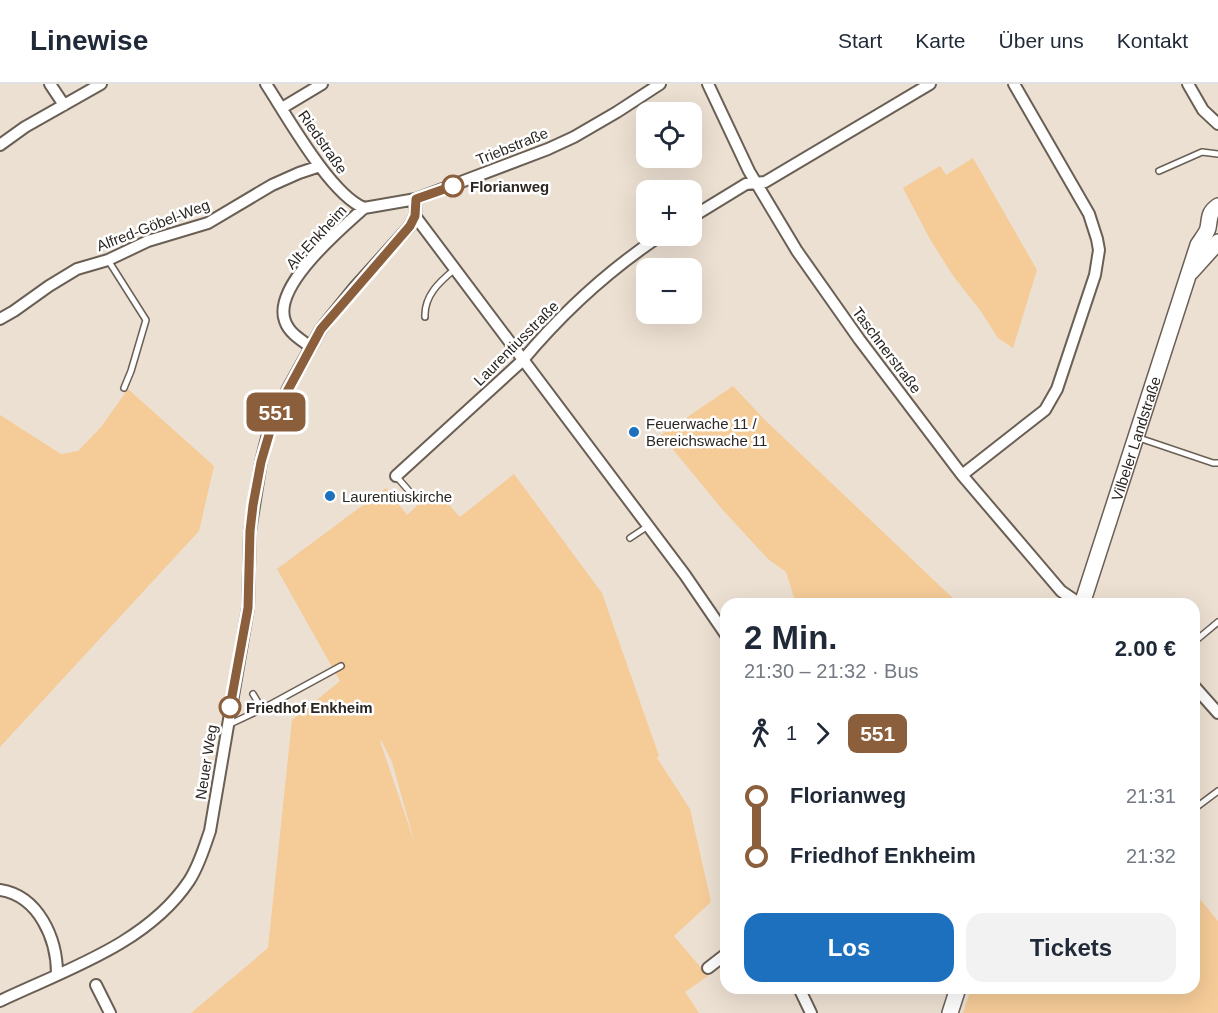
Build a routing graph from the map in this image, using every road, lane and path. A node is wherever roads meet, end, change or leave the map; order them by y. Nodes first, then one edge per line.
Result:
1 (50, 84) edge
2 (101, 84) edge
3 (266, 84) edge
4 (322, 84) edge
5 (660, 84) edge
6 (708, 84) edge
7 (930, 84) edge
8 (1014, 84) edge
9 (1188, 84) edge
10 (64, 105) junction
11 (282, 108) junction
12 (1218, 124) edge
13 (0, 145) edge
14 (1218, 154) edge
15 (320, 166) junction
16 (1159, 171) dead end
17 (756, 183) junction
18 (416, 199) junction
19 (1218, 206) edge
20 (364, 208) junction
21 (702, 211) edge
22 (415, 216) junction
23 (1208, 227) junction
24 (1218, 241) edge
25 (646, 246) edge
26 (108, 260) junction
27 (454, 269) junction
28 (1191, 272) junction
29 (425, 317) dead end
30 (0, 319) edge
31 (310, 347) junction
32 (522, 361) junction
33 (124, 388) dead end
34 (1137, 437) junction
35 (1218, 462) edge
36 (962, 475) junction
37 (396, 476) joint
38 (416, 499) dead end
39 (648, 526) junction
40 (630, 538) dead end
41 (1072, 598) edge
42 (1083, 598) edge
43 (1218, 622) edge
44 (720, 625) edge
45 (1200, 637) edge
46 (341, 666) dead end
47 (1200, 693) edge
48 (253, 694) dead end
49 (262, 709) junction
50 (1218, 713) edge
51 (227, 726) junction
52 (1218, 791) edge
53 (1200, 804) edge
54 (0, 890) edge
55 (720, 959) edge
56 (708, 968) dead end
57 (57, 974) junction
58 (96, 985) dead end
59 (802, 994) edge
60 (956, 994) edge
61 (0, 1000) edge
62 (110, 1013) edge
63 (811, 1013) edge
64 (950, 1013) edge

1 - 10 street
2 - 10 street
3 - 11 street, Riedstraße
4 - 11 street
5 - 18 street, Triebstraße
6 - 17 street, Taschnerstraße
7 - 17 street
8 - 36 street
9 - 12 street
10 - 13 street
11 - 15 street, Riedstraße
14 - 16 lane
15 - 20 street, Riedstraße
15 - 26 street, Alfred-Göbel-Weg
17 - 21 street
17 - 36 street, Taschnerstraße
18 - 20 street, Triebstraße
18 - 22 street
19 - 23 main road, Vilbeler Landstraße
20 - 31 street, Alt-Enkheim
22 - 27 street
22 - 31 street, Neuer Weg
23 - 24 main road, Vilbeler Landstraße
23 - 28 main road, Vilbeler Landstraße
24 - 28 main road, Vilbeler Landstraße
25 - 32 street, Laurentiusstraße
26 - 30 street, Alfred-Göbel-Weg
26 - 33 lane
27 - 29 lane
27 - 32 street
28 - 34 main road, Vilbeler Landstraße
31 - 51 street, Neuer Weg
32 - 37 street, Laurentiusstraße
32 - 39 street
34 - 35 lane
34 - 42 main road, Vilbeler Landstraße
36 - 41 street, Taschnerstraße
37 - 38 lane
39 - 40 lane
39 - 44 street
43 - 45 lane
46 - 49 lane
47 - 50 street
48 - 49 lane
49 - 51 lane
51 - 57 street, Neuer Weg
52 - 53 lane
54 - 57 street
55 - 56 street
57 - 61 street, Neuer Weg
58 - 62 street
59 - 63 street
60 - 64 main road

